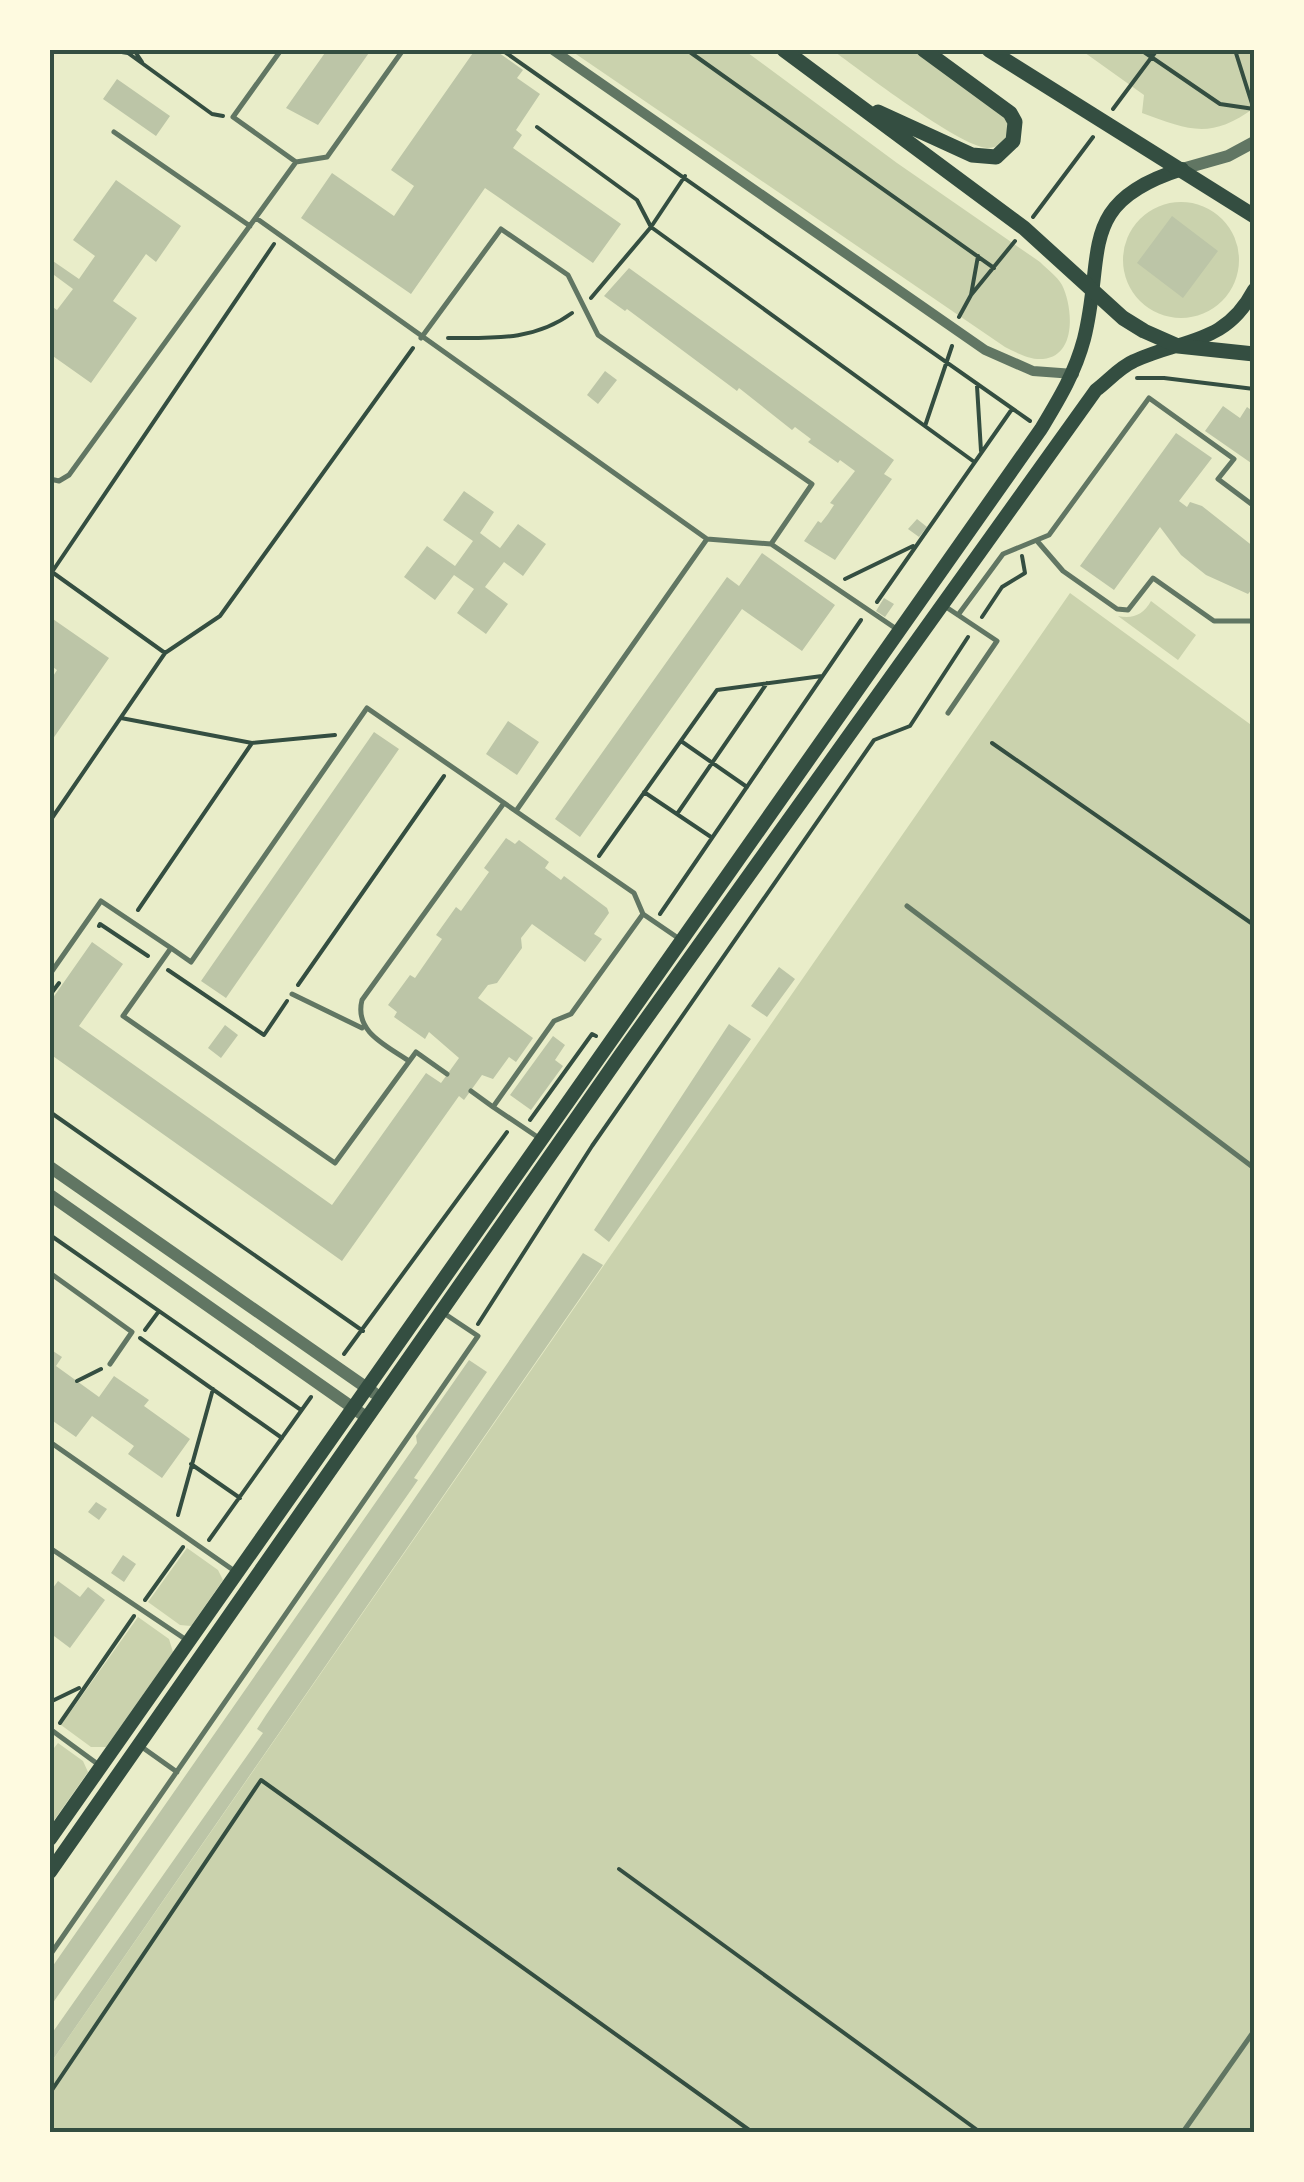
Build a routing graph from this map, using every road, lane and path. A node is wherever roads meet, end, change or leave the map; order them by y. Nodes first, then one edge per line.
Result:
1 (108, 50) edge
2 (134, 50) edge
3 (281, 50) edge
4 (404, 50) edge
5 (502, 50) edge
6 (553, 50) edge
7 (687, 50) edge
8 (784, 50) edge
9 (924, 50) edge
10 (989, 50) edge
11 (1142, 50) edge
12 (1157, 50) edge
13 (1234, 50) edge
14 (1242, 50) edge
15 (1151, 56) junction
16 (1238, 59) junction
17 (144, 66) junction
18 (852, 100) junction
19 (1254, 108) edge
20 (233, 118) junction
21 (1104, 121) junction
22 (537, 127) dead end
23 (114, 132) dead end
24 (1254, 142) edge
25 (296, 162) junction
26 (1182, 168) junction
27 (1254, 216) edge
28 (256, 218) junction
29 (250, 226) junction
30 (1024, 228) junction
31 (280, 235) junction
32 (978, 256) junction
33 (994, 268) junction
34 (1091, 287) junction
35 (1254, 290) edge
36 (970, 295) junction
37 (957, 332) junction
38 (421, 338) junction
39 (1178, 346) junction
40 (1254, 354) edge
41 (946, 364) junction
42 (1074, 374) junction
43 (977, 386) junction
44 (1126, 386) dead end
45 (1254, 390) edge
46 (925, 426) junction
47 (981, 451) junction
48 (974, 461) junction
49 (50, 479) edge
50 (1254, 506) edge
51 (707, 539) junction
52 (1038, 542) junction
53 (771, 544) junction
54 (917, 544) junction
55 (1020, 547) junction
56 (51, 572) edge
57 (832, 585) junction
58 (943, 605) junction
59 (869, 611) junction
60 (958, 614) junction
61 (1254, 621) edge
62 (976, 626) junction
63 (900, 632) junction
64 (165, 652) junction
65 (822, 676) junction
66 (768, 683) junction
67 (948, 713) dead end
68 (120, 718) junction
69 (350, 733) junction
70 (681, 741) junction
71 (252, 743) junction
72 (992, 743) dead end
73 (712, 763) junction
74 (451, 766) junction
75 (747, 786) junction
76 (644, 792) junction
77 (504, 803) junction
78 (516, 811) junction
79 (677, 814) junction
80 (50, 821) edge
81 (712, 838) junction
82 (593, 864) junction
83 (907, 906) dead end
84 (643, 914) junction
85 (130, 921) junction
86 (655, 922) junction
87 (1254, 925) edge
88 (90, 938) dead end
89 (683, 941) junction
90 (171, 948) junction
91 (160, 964) junction
92 (50, 974) edge
93 (60, 981) dead end
94 (292, 994) junction
95 (50, 995) edge
96 (364, 1030) junction
97 (409, 1062) junction
98 (448, 1074) dead end
99 (471, 1091) dead end
100 (494, 1106) junction
101 (50, 1112) edge
102 (514, 1121) junction
103 (542, 1141) junction
104 (50, 1167) edge
105 (1254, 1168) edge
106 (50, 1195) edge
107 (50, 1236) edge
108 (50, 1273) edge
109 (440, 1311) junction
110 (159, 1312) junction
111 (362, 1331) junction
112 (132, 1332) junction
113 (472, 1332) junction
114 (139, 1338) junction
115 (110, 1364) joint
116 (334, 1366) junction
117 (76, 1381) dead end
118 (320, 1384) junction
119 (366, 1388) junction
120 (214, 1389) junction
121 (380, 1397) junction
122 (352, 1407) junction
123 (301, 1410) junction
124 (366, 1417) junction
125 (282, 1438) junction
126 (50, 1442) edge
127 (191, 1464) junction
128 (240, 1498) junction
129 (174, 1529) junction
130 (189, 1539) junction
131 (50, 1548) edge
132 (203, 1548) junction
133 (237, 1572) junction
134 (139, 1609) junction
135 (189, 1642) junction
136 (203, 1650) junction
137 (84, 1686) junction
138 (50, 1702) edge
139 (53, 1731) edge
140 (50, 1742) edge
141 (138, 1745) junction
142 (101, 1767) junction
143 (177, 1772) junction
144 (50, 1839) edge
145 (619, 1869) dead end
146 (50, 1872) edge
147 (50, 1955) edge
148 (1254, 2031) edge
149 (50, 2093) edge
150 (752, 2132) edge
151 (980, 2132) edge
152 (1183, 2132) edge

1 - 17 path
2 - 17 path
3 - 20 lane
4 - 25 lane
5 - 41 path
6 - 37 street
7 - 32 path
8 - 18 main road
9 - 18 main road
10 - 21 main road
11 - 15 path
12 - 15 path
13 - 16 path
14 - 16 path
15 - 19 path
15 - 21 path
16 - 19 path
17 - 20 path
18 - 30 main road
20 - 25 lane
21 - 26 main road
21 - 30 path
22 - 46 path
23 - 29 lane
24 - 26 street
25 - 28 lane
26 - 27 main road
26 - 34 main road
28 - 29 lane
28 - 31 lane
29 - 49 lane
30 - 33 path
30 - 34 main road
31 - 38 lane
31 - 56 path
32 - 33 path
32 - 36 path
33 - 36 path
34 - 39 main road
34 - 42 main road
35 - 39 main road
36 - 37 path
37 - 41 path
37 - 42 street
38 - 51 lane
38 - 53 lane
38 - 64 path
39 - 40 main road
39 - 58 main road
41 - 43 path
41 - 46 path
42 - 63 main road
43 - 47 path
43 - 47 path
44 - 45 path
46 - 48 path
47 - 48 path
48 - 54 path
50 - 52 lane
51 - 53 lane
51 - 78 lane
52 - 55 lane
52 - 61 lane
53 - 57 lane
54 - 57 path
54 - 59 path
55 - 60 lane
55 - 62 path
56 - 64 path
57 - 59 lane
58 - 60 lane
58 - 109 main road
59 - 63 lane
59 - 65 path
60 - 62 lane
62 - 67 lane
62 - 113 path
63 - 89 main road
64 - 68 path
65 - 66 path
65 - 75 path
66 - 70 path
66 - 73 path
68 - 71 path
68 - 80 path
69 - 71 path
69 - 74 lane
69 - 90 lane
70 - 73 path
70 - 76 path
71 - 85 path
72 - 87 path
73 - 75 path
73 - 79 path
74 - 77 lane
74 - 94 path
75 - 81 path
76 - 79 path
76 - 82 path
77 - 78 lane
77 - 96 lane
78 - 82 lane
79 - 81 path
81 - 86 path
82 - 84 lane
83 - 105 lane
84 - 86 lane
84 - 100 lane
85 - 90 lane
85 - 92 lane
86 - 89 lane
88 - 91 path
89 - 103 main road
90 - 91 lane
91 - 94 path
91 - 97 lane
93 - 95 path
94 - 96 lane
96 - 97 lane
97 - 98 lane
99 - 100 lane
100 - 102 lane
101 - 111 path
102 - 103 lane
102 - 111 path
103 - 119 main road
104 - 116 street
106 - 118 street
107 - 110 path
108 - 112 lane
109 - 113 lane
109 - 121 main road
110 - 114 path
110 - 123 path
111 - 116 path
112 - 114 path
112 - 115 lane
113 - 143 lane
114 - 120 path
115 - 117 path
116 - 119 street
118 - 122 street
118 - 123 path
119 - 121 street
119 - 122 main road
120 - 125 path
120 - 127 path
121 - 124 main road
122 - 124 street
122 - 133 main road
123 - 125 path
124 - 136 main road
125 - 128 path
126 - 129 lane
127 - 128 path
127 - 129 path
128 - 132 path
129 - 130 lane
130 - 132 lane
130 - 134 path
131 - 134 lane
132 - 133 lane
133 - 135 main road
134 - 135 lane
134 - 137 path
135 - 136 lane
135 - 142 main road
136 - 141 main road
137 - 138 path
137 - 139 path
139 - 140 lane
139 - 142 lane
141 - 143 lane
141 - 146 main road
142 - 144 main road
143 - 147 lane
145 - 151 path
148 - 152 lane
149 - 150 path

